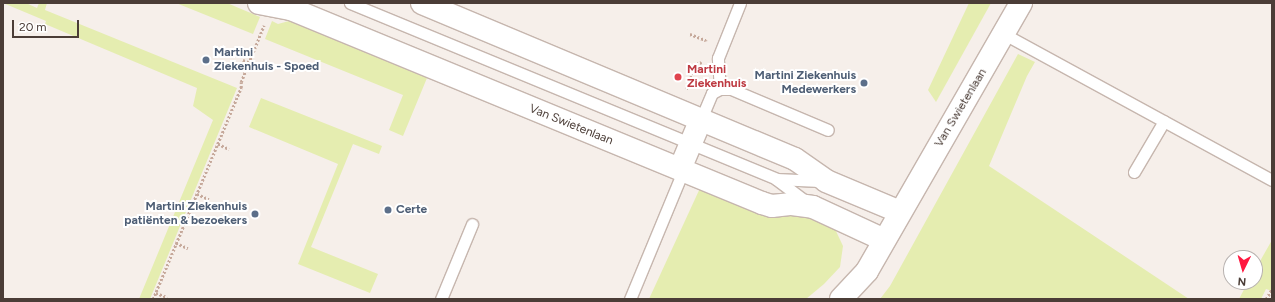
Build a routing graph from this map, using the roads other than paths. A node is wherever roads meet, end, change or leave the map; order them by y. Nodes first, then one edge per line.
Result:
1 (350, 3) edge
2 (422, 3) edge
3 (740, 3) edge
4 (1021, 3) edge
5 (263, 11) edge
6 (1004, 34) junction
7 (720, 89) junction
8 (700, 119) junction
9 (1164, 121) junction
10 (828, 130) dead end
11 (690, 144) junction
12 (682, 170) junction
13 (1134, 172) dead end
14 (776, 179) junction
15 (1272, 180) edge
16 (826, 181) junction
17 (813, 207) junction
18 (900, 212) junction
19 (472, 224) dead end
20 (884, 240) junction
21 (441, 299) edge
22 (630, 299) edge
23 (841, 299) edge

1 - 11 lane
2 - 8 street
3 - 7 lane
4 - 6 street, Van Swietenlaan
5 - 12 street, Van Swietenlaan
6 - 9 lane
6 - 18 street, Van Swietenlaan
7 - 8 lane
7 - 10 lane
8 - 11 street
8 - 16 street
9 - 13 lane
9 - 15 lane
11 - 12 street
11 - 14 lane
12 - 17 street, Van Swietenlaan
12 - 22 lane
14 - 16 lane
14 - 17 lane
16 - 18 street
17 - 20 street, Van Swietenlaan
18 - 20 street, Van Swietenlaan
19 - 21 lane
20 - 23 street, Van Swietenlaan

